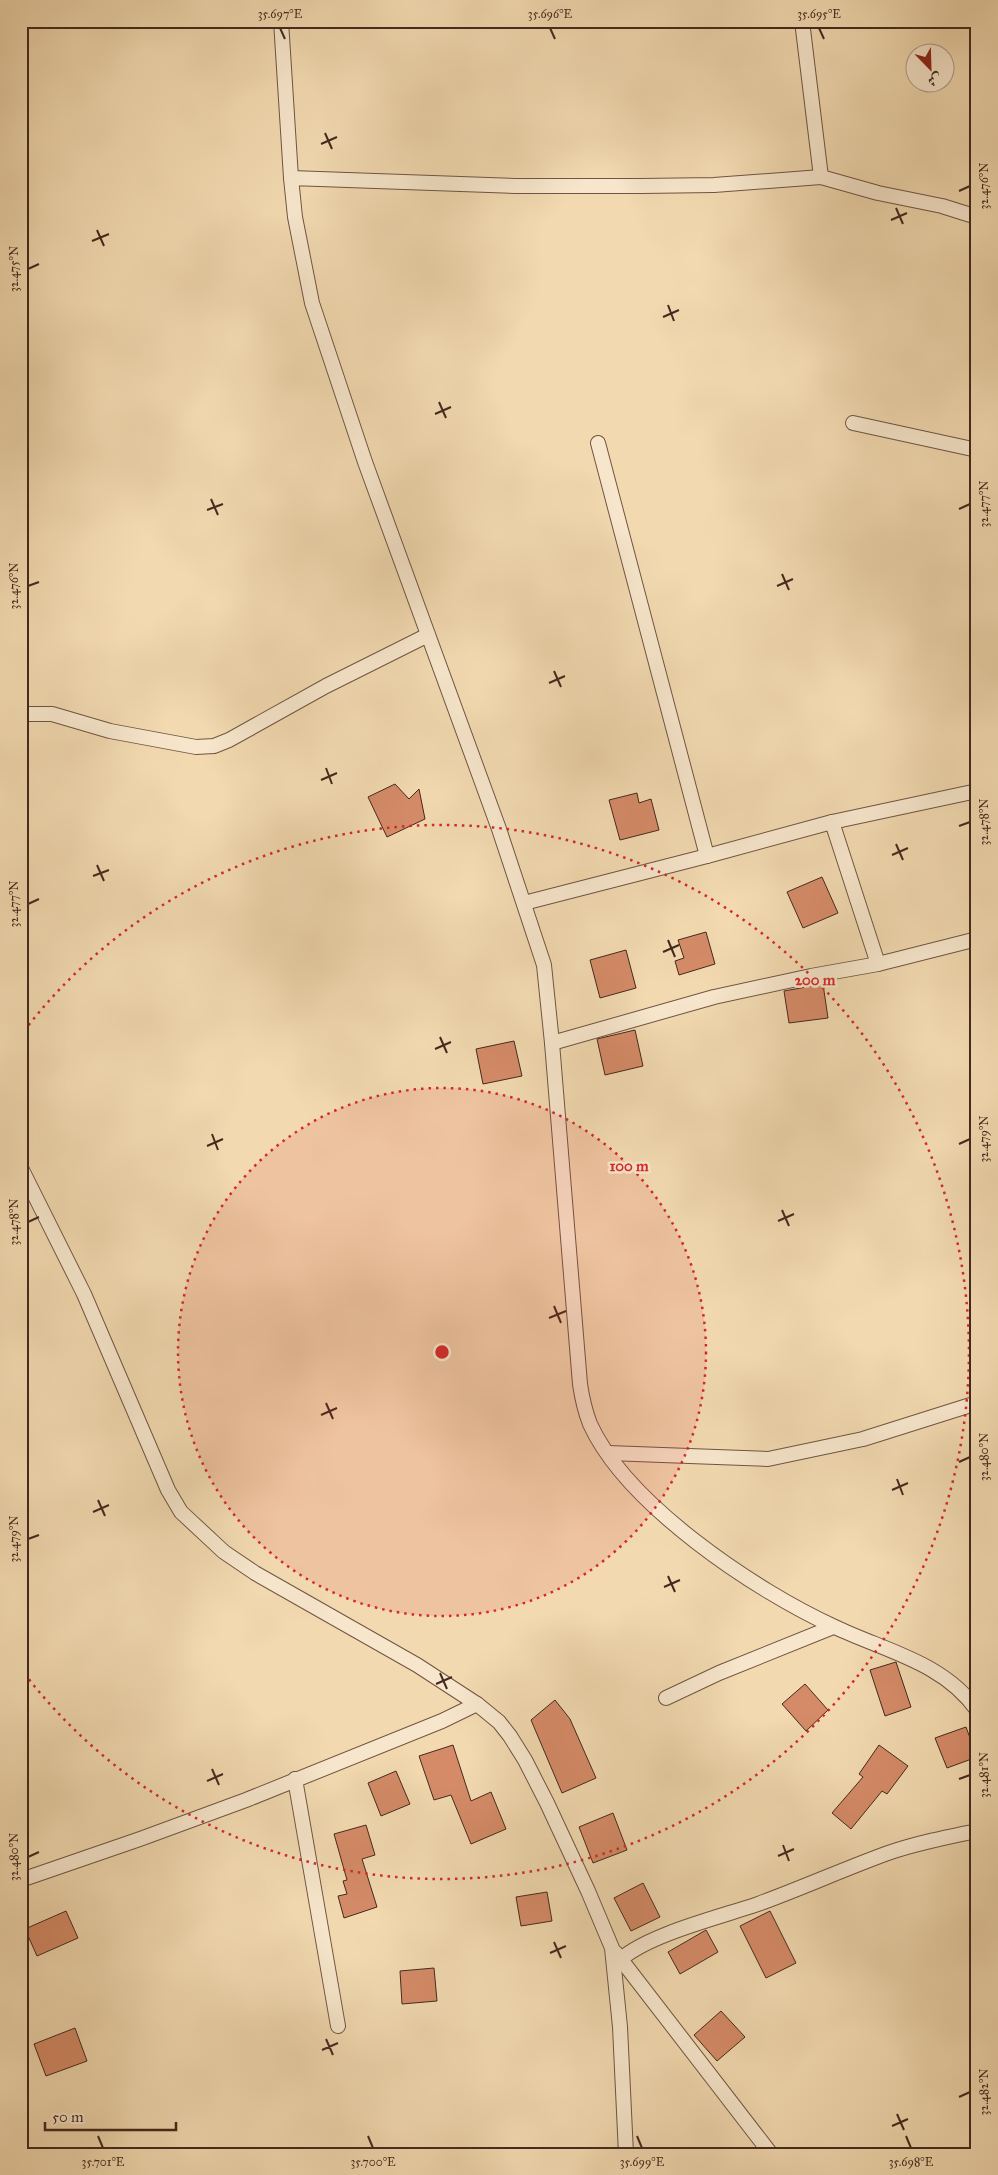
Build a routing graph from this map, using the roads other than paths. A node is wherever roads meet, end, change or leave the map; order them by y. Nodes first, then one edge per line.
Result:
1 (281, 21) edge
2 (802, 21) edge
3 (821, 177) junction
4 (291, 178) junction
5 (977, 217) edge
6 (853, 422) dead end
7 (598, 443) dead end
8 (977, 450) edge
9 (428, 635) junction
10 (21, 714) edge
11 (977, 791) edge
12 (832, 822) junction
13 (707, 856) junction
14 (524, 903) junction
15 (977, 939) edge
16 (878, 964) junction
17 (552, 1043) junction
18 (21, 1168) edge
19 (977, 1403) edge
20 (608, 1454) junction
21 (833, 1627) junction
22 (666, 1698) dead end
23 (477, 1704) junction
24 (977, 1710) edge
25 (295, 1779) junction
26 (977, 1832) edge
27 (21, 1880) edge
28 (612, 1948) junction
29 (621, 1959) junction
30 (338, 2026) dead end
31 (626, 2154) edge
32 (771, 2154) edge

1 - 4 street
2 - 3 street
3 - 4 street
3 - 5 street
4 - 9 street
6 - 8 street
7 - 13 street
9 - 10 street
9 - 14 street
11 - 12 street
12 - 13 street
12 - 16 street
13 - 14 street
14 - 17 street
15 - 16 street
16 - 17 street
17 - 20 street
18 - 23 street
19 - 20 street
20 - 21 street
21 - 22 street
21 - 24 street
23 - 25 street
23 - 28 street
25 - 27 street
25 - 30 street
26 - 29 street
28 - 29 street
28 - 31 street
29 - 32 street

